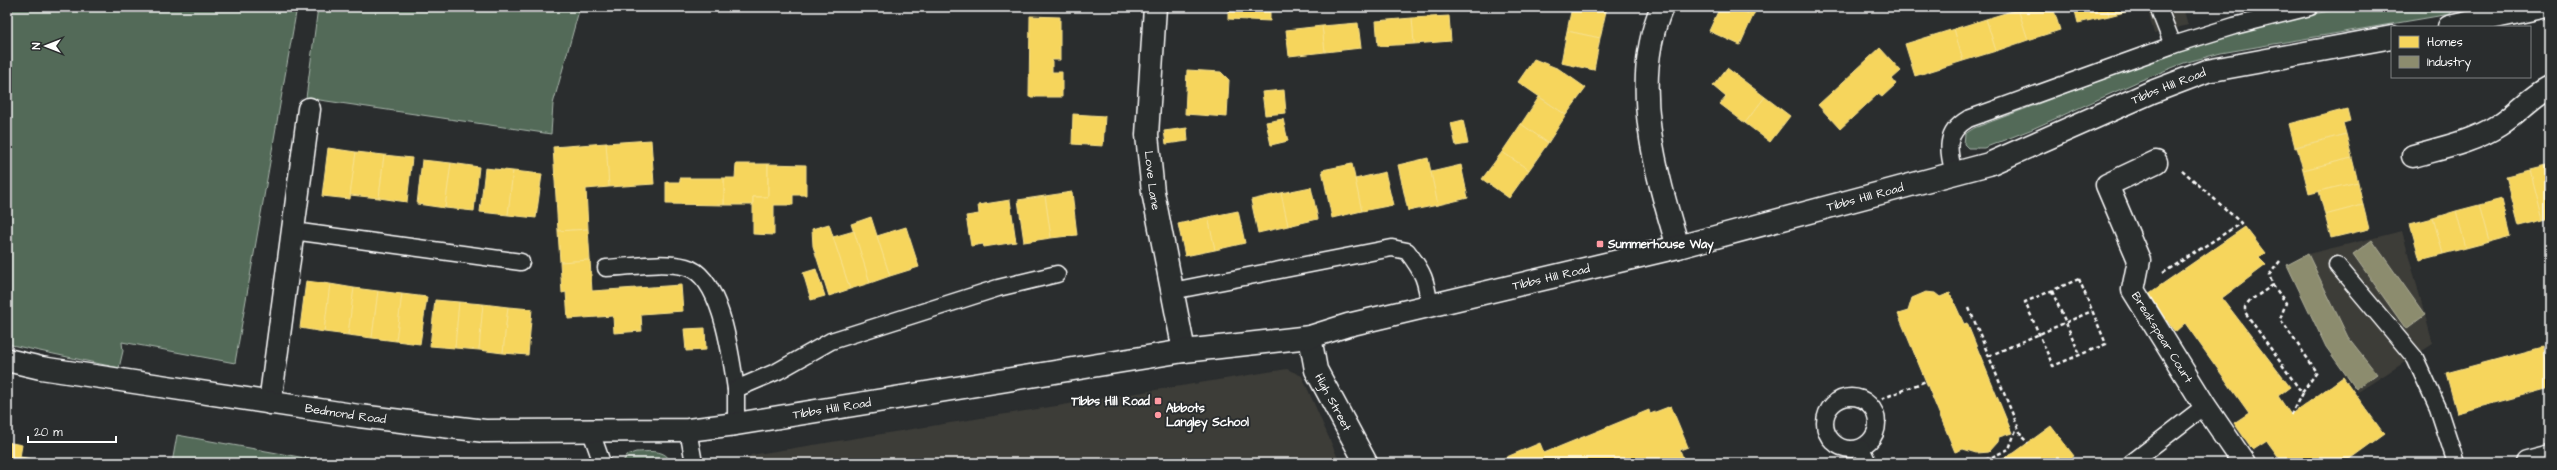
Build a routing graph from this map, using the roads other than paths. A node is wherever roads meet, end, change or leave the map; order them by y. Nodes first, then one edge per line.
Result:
1 (1155, 7) edge
2 (1662, 7) edge
3 (2158, 7) edge
4 (2310, 7) edge
5 (2542, 7) edge
6 (2482, 14) edge
7 (2452, 26) edge
8 (2391, 37) edge
9 (2173, 45) junction
10 (2550, 87) edge
11 (309, 109) dead end
12 (2413, 156) dead end
13 (2152, 163) road end
14 (1954, 174) junction
15 (293, 231) junction
16 (1678, 247) junction
17 (521, 262) dead end
18 (2337, 265) dead end
19 (606, 268) dead end
20 (1057, 274) dead end
21 (1172, 291) junction
22 (1430, 307) junction
23 (1310, 337) junction
24 (1184, 351) junction
25 (7, 360) edge
26 (736, 389) junction
27 (270, 403) junction
28 (2204, 406) junction
29 (736, 424) junction
30 (688, 430) junction
31 (591, 432) junction
32 (1861, 448) junction
33 (2550, 457) edge
34 (602, 463) edge
35 (694, 463) edge
36 (1366, 463) edge
37 (1868, 463) edge
38 (2131, 463) edge
39 (2244, 463) edge
40 (2456, 463) edge
41 (2527, 463) edge

1 - 21 street, Love Lane
2 - 16 street
3 - 9 lane
4 - 9 lane
5 - 6 street
6 - 7 street
8 - 14 street, Tibbs Hill Road
9 - 14 lane
10 - 12 street
11 - 15 street
13 - 28 street, Breakspear Court
14 - 16 street, Tibbs Hill Road
15 - 17 lane
15 - 27 street
16 - 22 street, Tibbs Hill Road
18 - 40 lane
19 - 26 lane
20 - 26 lane
21 - 22 lane
21 - 24 street, Love Lane
22 - 23 street, Tibbs Hill Road
23 - 24 street, Tibbs Hill Road
23 - 36 street, High Street
24 - 29 street, Tibbs Hill Road
25 - 27 street, Bedmond Road
26 - 29 lane
27 - 31 street, Bedmond Road
28 - 38 lane
28 - 39 street, Breakspear Court
29 - 30 street, Tibbs Hill Road
30 - 31 street, Bedmond Road
30 - 35 lane
31 - 34 lane
32 - 32 lane
32 - 37 lane
33 - 41 street

